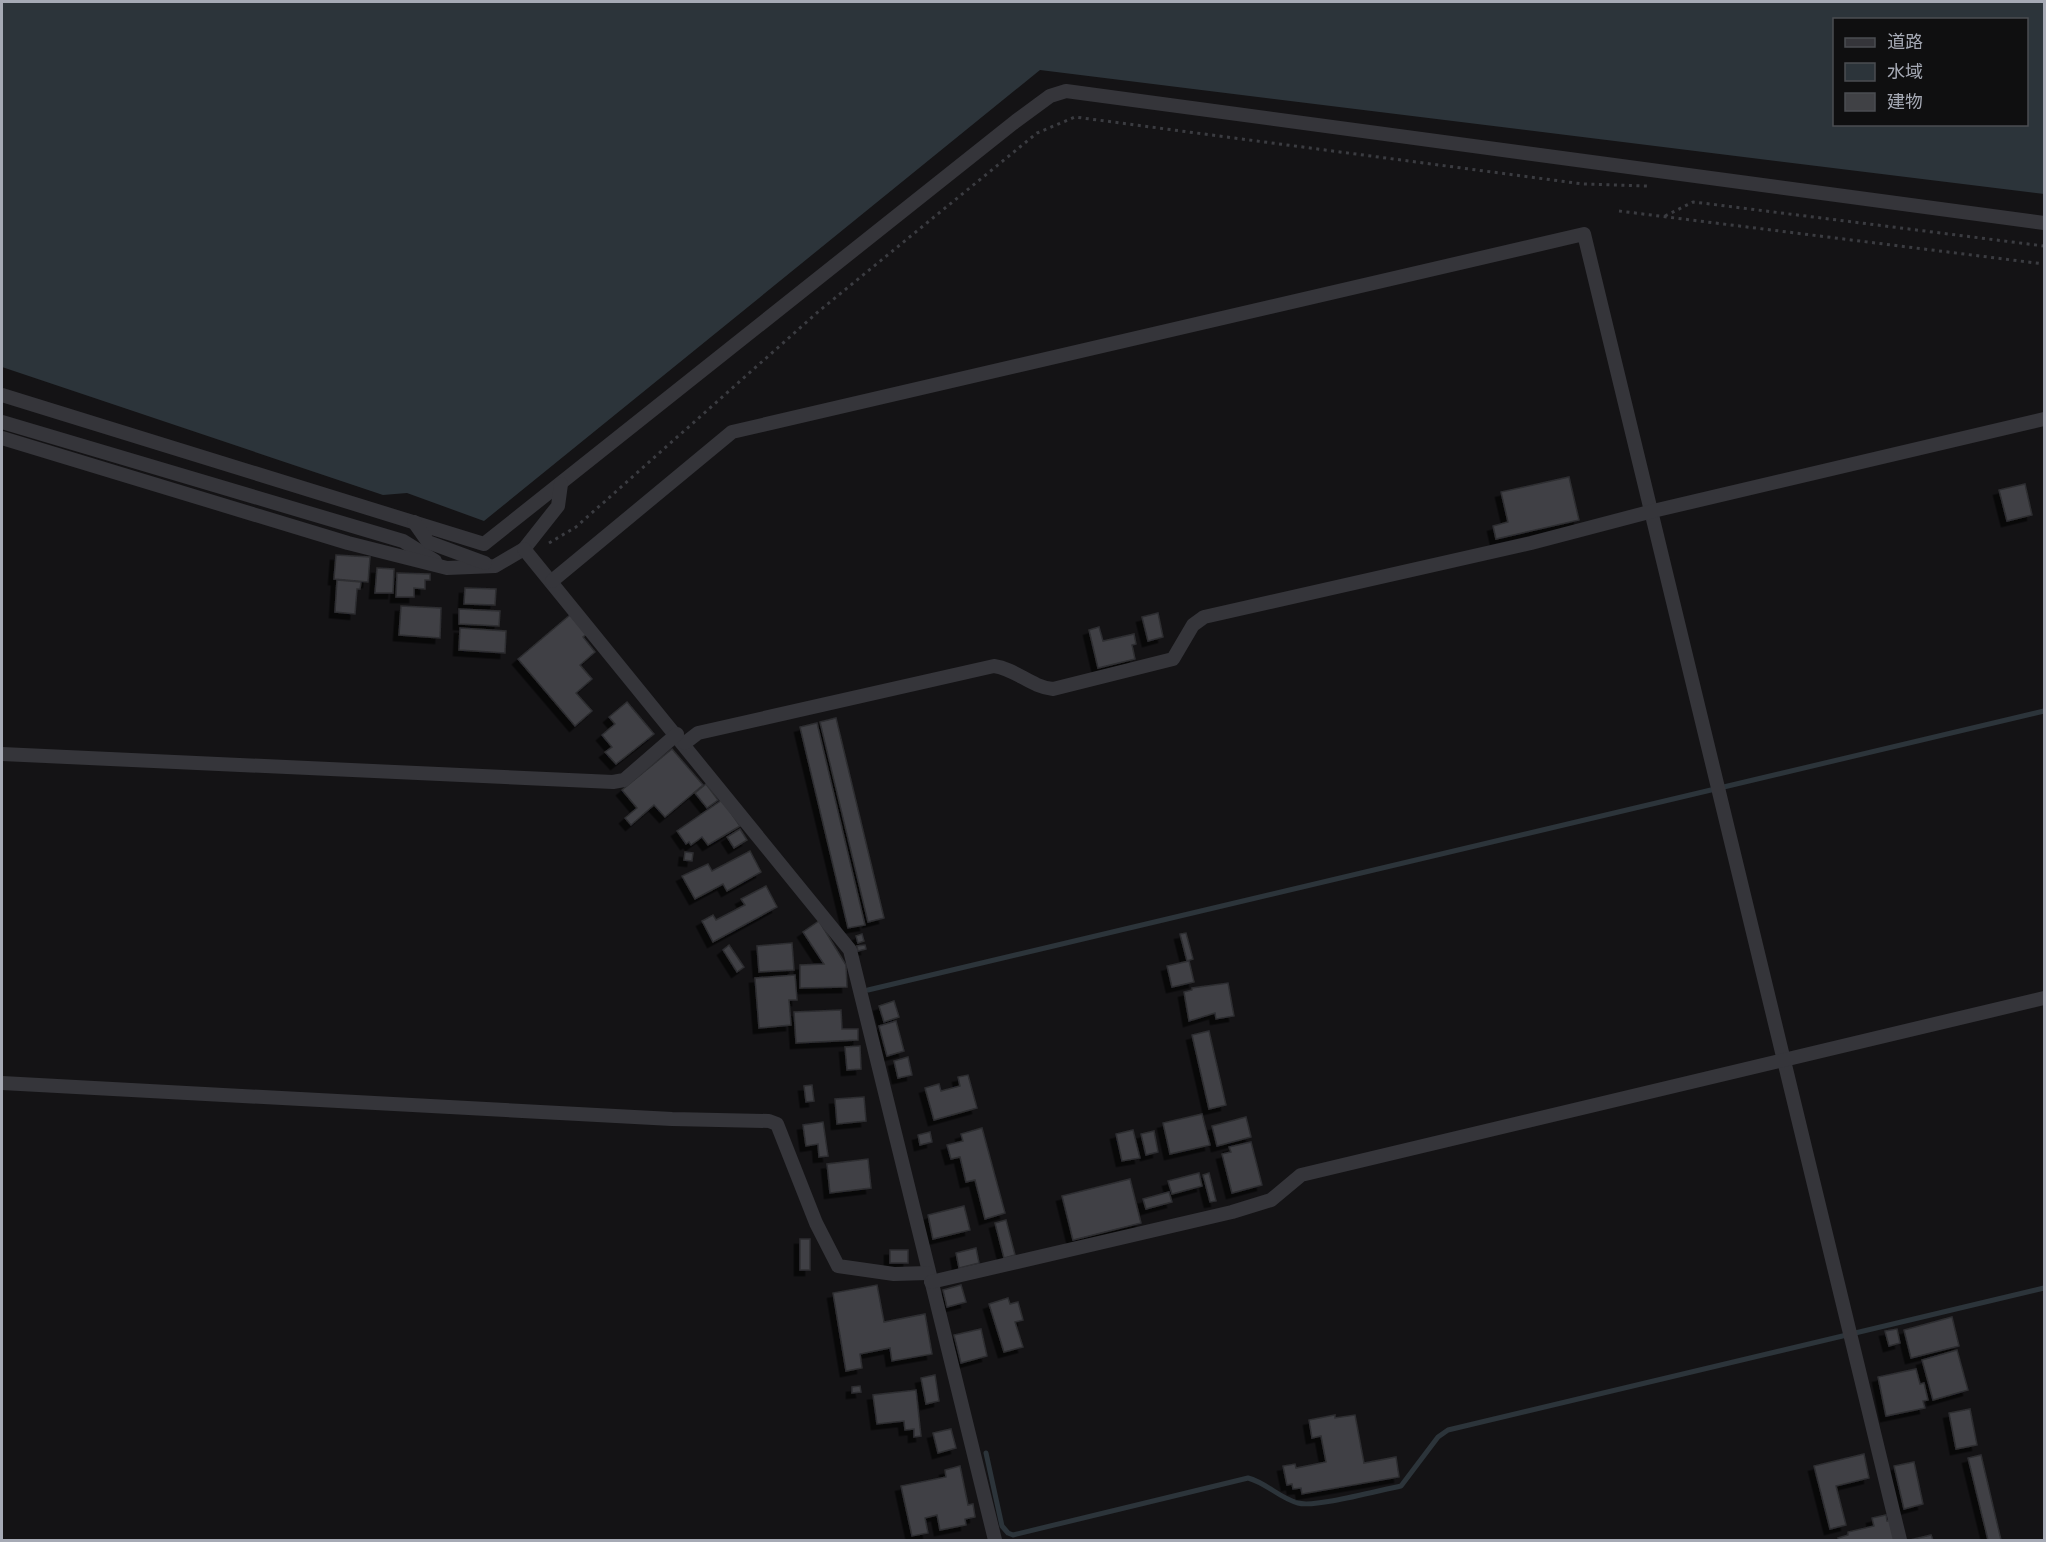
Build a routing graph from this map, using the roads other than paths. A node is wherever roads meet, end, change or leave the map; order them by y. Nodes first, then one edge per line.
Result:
1 (2044, 223) edge
2 (2, 395) edge
3 (2044, 419) edge
4 (2, 422) edge
5 (2, 438) edge
6 (561, 484) junction
7 (1653, 511) junction
8 (414, 522) junction
9 (524, 549) junction
10 (495, 566) junction
11 (447, 568) junction
12 (552, 582) junction
13 (681, 739) junction
14 (2, 754) edge
15 (2044, 998) edge
16 (1785, 1060) junction
17 (2, 1083) edge
18 (930, 1278) junction
19 (995, 1540) edge
20 (1900, 1540) edge

1 - 6 street
2 - 8 street
3 - 7 street
4 - 11 street
5 - 11 street
6 - 8 street
6 - 9 street
7 - 12 street
7 - 13 street
7 - 16 street
8 - 10 street
9 - 10 street
9 - 12 street
10 - 11 street
12 - 13 street
13 - 14 street
13 - 18 street
15 - 16 street
16 - 18 street
16 - 20 street
17 - 18 street
18 - 19 street

